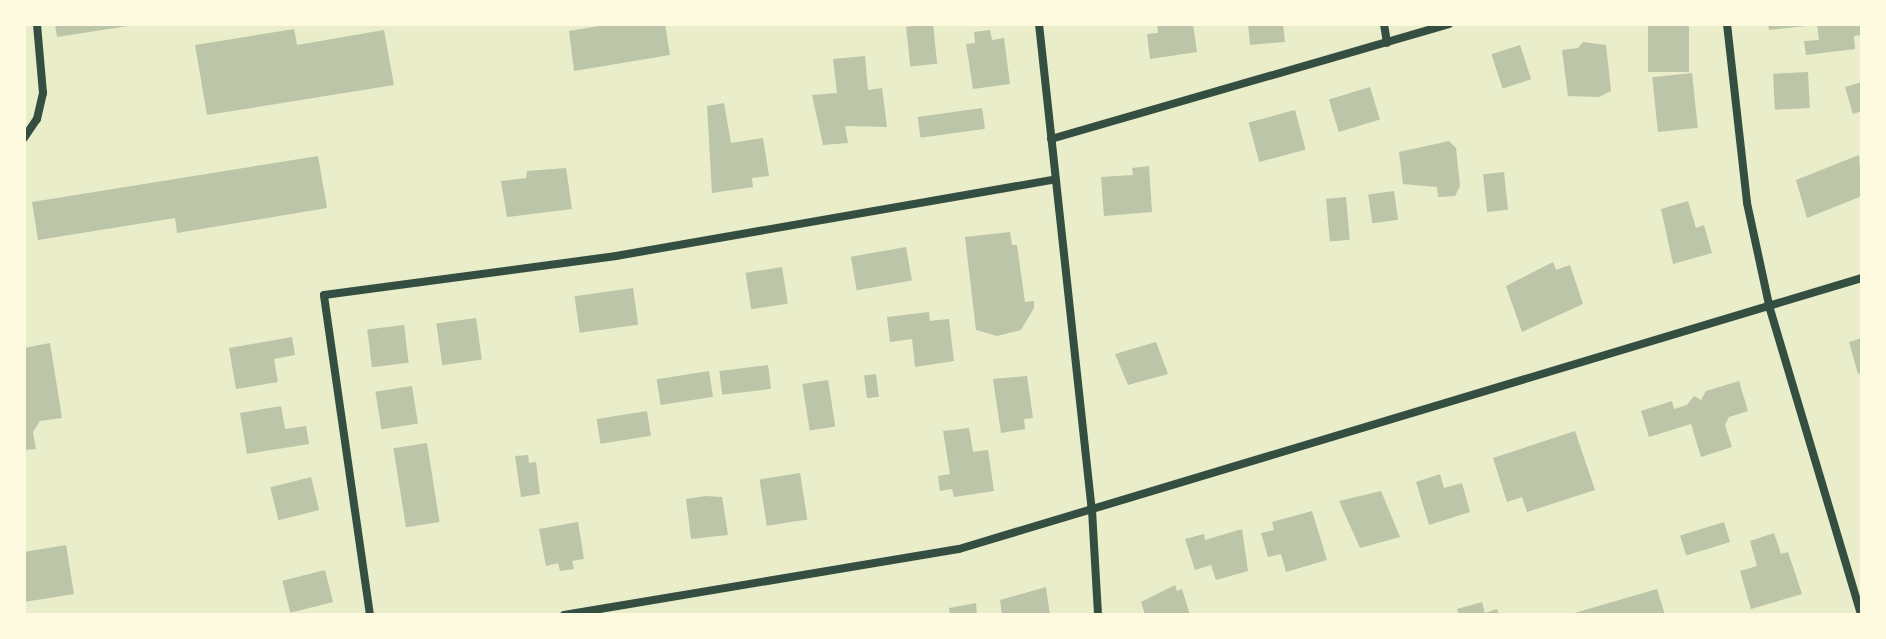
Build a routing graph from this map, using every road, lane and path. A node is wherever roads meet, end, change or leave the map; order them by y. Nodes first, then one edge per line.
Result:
1 (37, 24) edge
2 (1039, 24) edge
3 (1384, 24) edge
4 (1449, 24) edge
5 (1727, 24) edge
6 (1387, 43) junction
7 (24, 138) edge
8 (1051, 139) junction
9 (1055, 179) junction
10 (1862, 278) edge
11 (1770, 309) junction
12 (1092, 510) junction
13 (370, 615) edge
14 (564, 615) edge
15 (1098, 615) edge
16 (1861, 615) edge

1 - 7 street
2 - 8 street
3 - 6 street
4 - 6 street
5 - 11 street
6 - 8 street
8 - 9 street
9 - 12 street
9 - 13 street
10 - 11 street
11 - 12 street
11 - 16 street
12 - 14 street
12 - 15 street

